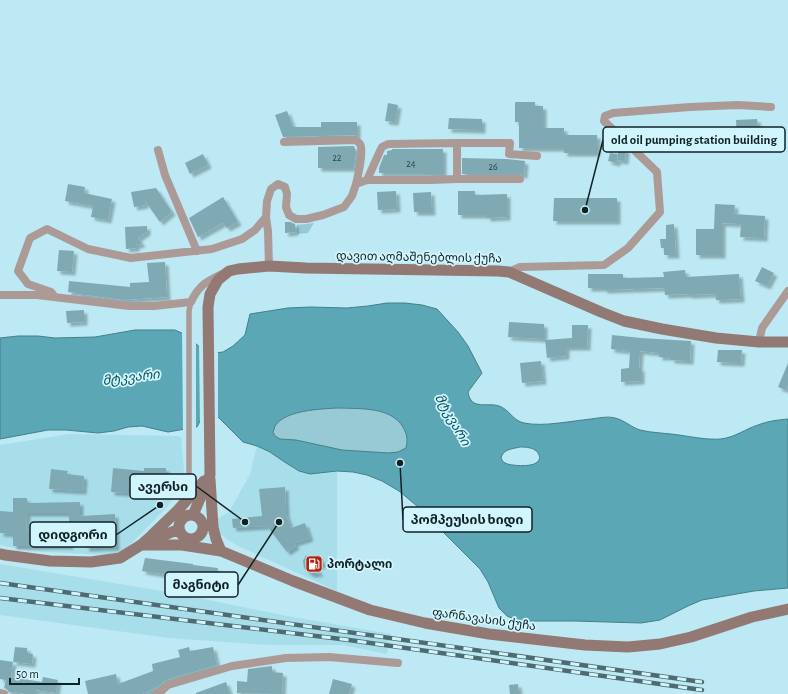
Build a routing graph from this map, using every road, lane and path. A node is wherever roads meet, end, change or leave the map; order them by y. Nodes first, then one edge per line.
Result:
1 (771, 107) dead end
2 (284, 142) dead end
3 (457, 144) junction
4 (158, 150) dead end
5 (537, 156) dead end
6 (457, 179) junction
7 (520, 179) dead end
8 (367, 180) junction
9 (356, 184) junction
10 (266, 217) junction
11 (197, 251) junction
12 (269, 266) junction
13 (229, 271) junction
14 (509, 272) junction
15 (788, 291) edge
16 (0, 295) edge
17 (55, 297) junction
18 (191, 302) junction
19 (759, 342) junction
20 (784, 342) edge
21 (210, 470) junction
22 (189, 483) dead end
23 (193, 515) junction
24 (179, 529) junction
25 (202, 532) junction
26 (140, 545) junction
27 (221, 551) junction
28 (0, 554) edge
29 (788, 609) edge
30 (398, 663) dead end
31 (0, 693) edge
32 (4, 694) edge
33 (156, 694) edge

1 - 14 street
2 - 9 street
3 - 5 street
3 - 6 street
3 - 8 street
4 - 11 street
6 - 7 street
6 - 8 street
8 - 9 street
9 - 10 street
10 - 11 street
10 - 12 street
11 - 17 street
12 - 13 main road, დავით აღმაშენებლის ქუჩა
12 - 14 main road, დავით აღმაშენებლის ქუჩა
13 - 18 street, დავით აღმაშენებლის ქუჩა
13 - 21 main road
14 - 19 main road, დავით აღმაშენებლის ქუჩა
15 - 19 street
16 - 17 street
17 - 18 street
18 - 22 street
19 - 20 main road, დავით აღმაშენებლის ქუჩა
21 - 23 main road
21 - 26 main road
21 - 27 main road
23 - 24 main road
23 - 25 main road
24 - 25 main road
24 - 26 main road
25 - 27 main road
26 - 27 main road
26 - 28 main road
27 - 29 main road, ფარნავასის ქუჩა
30 - 33 street
31 - 32 street

